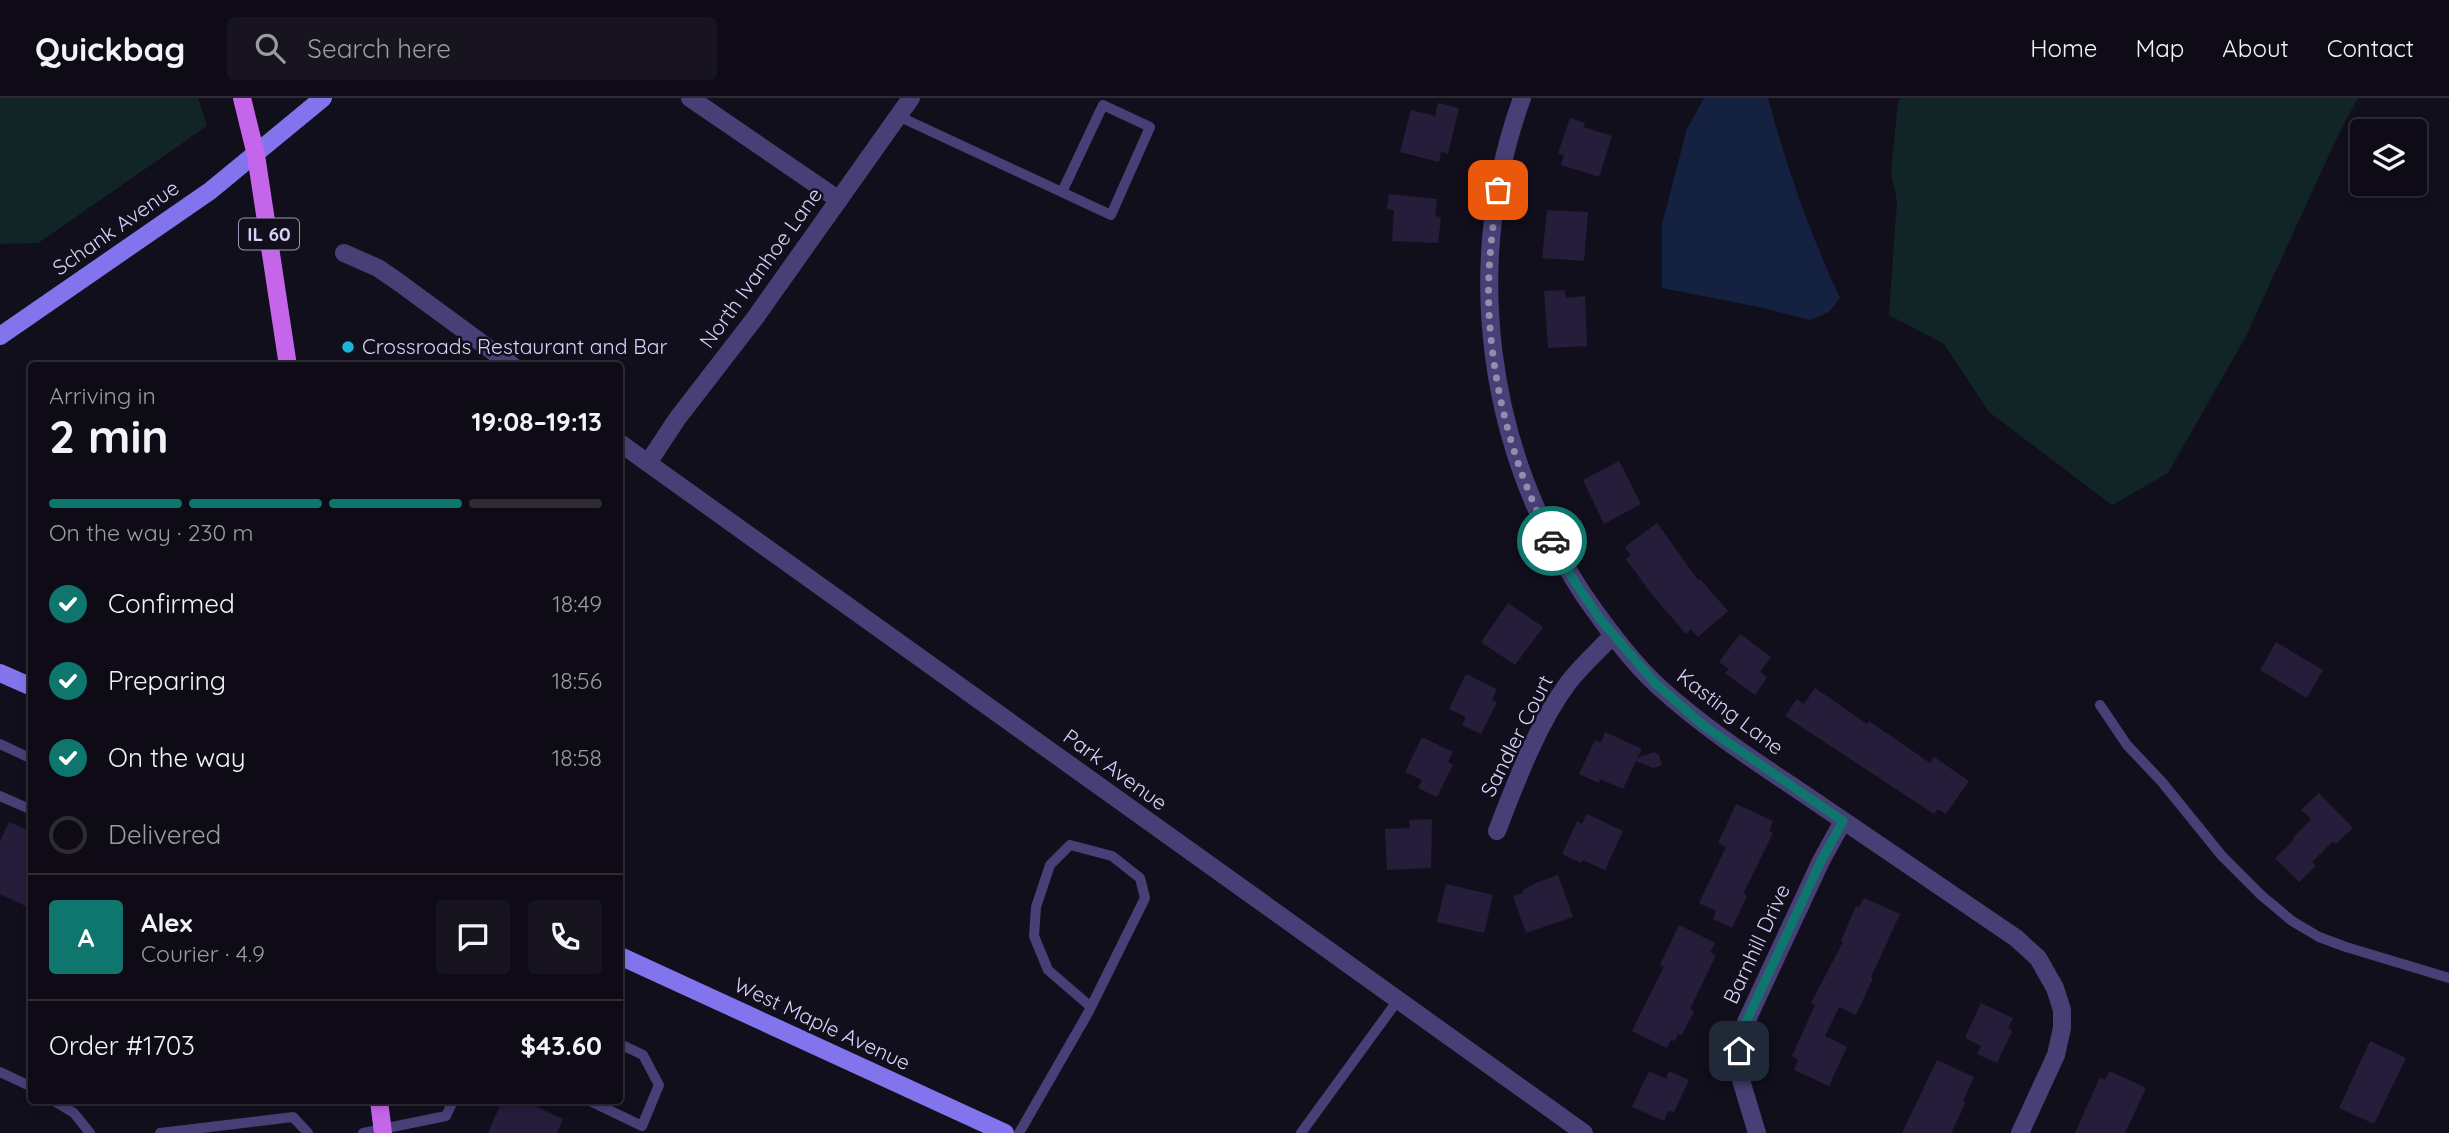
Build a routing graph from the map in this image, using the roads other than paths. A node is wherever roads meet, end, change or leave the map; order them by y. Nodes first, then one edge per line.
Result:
1 (242, 98) edge
2 (323, 98) edge
3 (690, 98) edge
4 (911, 98) edge
5 (1522, 98) edge
6 (898, 116) junction
7 (256, 155) junction
8 (1062, 192) junction
9 (839, 200) junction
10 (344, 253) dead end
11 (0, 336) edge
12 (287, 362) edge
13 (508, 362) edge
14 (623, 445) edge
15 (648, 463) junction
16 (1613, 635) junction
17 (0, 673) edge
18 (28, 685) edge
19 (2100, 705) dead end
20 (0, 744) edge
21 (28, 757) edge
22 (0, 796) edge
23 (28, 808) edge
24 (1843, 821) junction
25 (1497, 831) dead end
26 (623, 957) edge
27 (2449, 978) edge
28 (1398, 1000) junction
29 (1091, 1007) junction
30 (623, 1045) edge
31 (0, 1072) edge
32 (28, 1085) edge
33 (59, 1104) edge
34 (379, 1104) edge
35 (452, 1104) edge
36 (596, 1104) edge
37 (382, 1131) edge
38 (90, 1133) edge
39 (160, 1133) edge
40 (308, 1133) edge
41 (363, 1133) edge
42 (1005, 1133) edge
43 (1019, 1133) edge
44 (1300, 1133) edge
45 (1584, 1133) edge
46 (1758, 1133) edge
47 (2020, 1133) edge

1 - 7 main road, IL 60
2 - 7 main road, Schank Avenue
3 - 9 street
4 - 6 street, North Ivanhoe Lane
5 - 16 street, Kasting Lane
6 - 8 lane
6 - 9 street, North Ivanhoe Lane
7 - 11 main road, Schank Avenue
7 - 12 main road, IL 60
8 - 8 lane
9 - 15 street, North Ivanhoe Lane
10 - 13 street
14 - 15 street, Park Avenue
15 - 28 street, Park Avenue
16 - 24 street, Kasting Lane
16 - 25 street, Sandler Court
17 - 18 main road
19 - 27 lane
20 - 21 lane
22 - 23 lane
24 - 46 street, Barnhill Drive
24 - 47 street, Kasting Lane
26 - 42 main road, West Maple Avenue
28 - 44 lane
28 - 45 street, Park Avenue
29 - 29 lane
29 - 43 lane
30 - 36 lane
31 - 32 lane
33 - 38 lane
34 - 37 main road
35 - 37 lane
37 - 41 lane
39 - 40 lane

